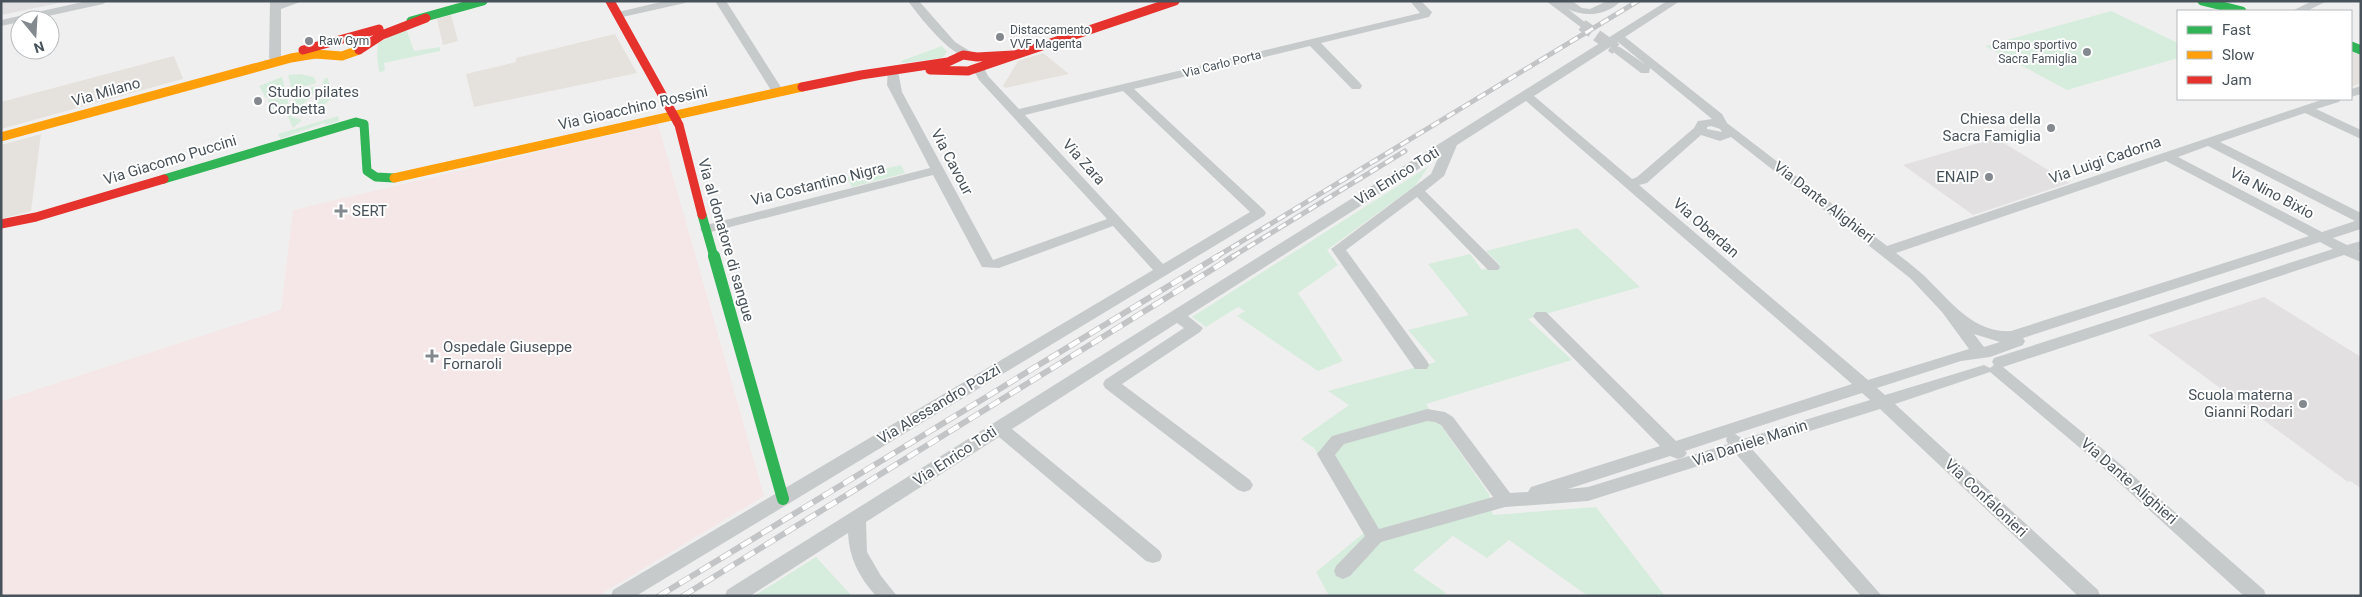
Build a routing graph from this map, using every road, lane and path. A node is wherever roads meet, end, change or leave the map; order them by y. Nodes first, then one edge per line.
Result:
1 (103, 1) edge
2 (298, 1) edge
3 (483, 1) edge
4 (610, 1) edge
5 (681, 1) edge
6 (720, 1) edge
7 (913, 1) edge
8 (1175, 1) edge
9 (1415, 1) edge
10 (1551, 1) edge
11 (1564, 1) edge
12 (1616, 1) edge
13 (1675, 1) edge
14 (2202, 1) edge
15 (2322, 1) edge
16 (275, 4) edge
17 (2238, 10) edge
18 (2300, 10) edge
19 (618, 15) junction
20 (426, 18) junction
21 (1, 23) edge
22 (1582, 25) tunnel mouth
23 (338, 40) junction
24 (1312, 42) junction
25 (1617, 43) junction
26 (952, 44) junction
27 (365, 45) junction
28 (324, 56) junction
29 (275, 58) junction
30 (950, 63) junction
31 (976, 65) junction
32 (892, 71) junction
33 (218, 77) junction
34 (1356, 86) dead end
35 (1125, 87) junction
36 (778, 92) junction
37 (1526, 95) junction
38 (2332, 100) edge
39 (1693, 109) junction
40 (2305, 109) junction
41 (1018, 113) junction
42 (674, 114) junction
43 (347, 124) joint
44 (1701, 128) junction
45 (1720, 130) junction
46 (2361, 135) edge
47 (1, 137) edge
48 (1452, 141) junction
49 (2208, 141) junction
50 (1685, 144) junction
51 (2167, 156) junction
52 (938, 170) junction
53 (1630, 184) junction
54 (1418, 192) junction
55 (2361, 219) edge
56 (1115, 220) junction
57 (1, 224) edge
58 (2361, 224) edge
59 (707, 229) junction
60 (2320, 237) junction
61 (2361, 245) edge
62 (2345, 250) junction
63 (1886, 251) junction
64 (2361, 258) edge
65 (1493, 267) dead end
66 (2223, 268) junction
67 (1161, 270) junction
68 (2247, 283) junction
69 (2118, 302) junction
70 (1947, 309) junction
71 (1176, 316) junction
72 (1541, 316) dead end
73 (2140, 317) junction
74 (2042, 327) junction
75 (1987, 360) junction
76 (1420, 365) dead end
77 (1864, 386) junction
78 (1882, 401) junction
79 (1000, 428) junction
80 (1724, 430) junction
81 (1672, 447) junction
82 (1740, 447) junction
83 (1687, 463) junction
84 (1244, 484) dead end
85 (783, 499) junction
86 (1508, 500) junction
87 (857, 519) junction
88 (1375, 537) junction
89 (1153, 556) dead end
90 (1343, 571) dead end
91 (620, 596) edge
92 (734, 596) edge
93 (888, 596) edge
94 (1873, 596) edge
95 (2091, 596) edge
96 (2257, 596) edge

1 - 21 street
2 - 16 street
3 - 20 street, Via Milano
4 - 19 street, Via al donatore di sangue
5 - 19 street
6 - 36 street
7 - 26 street, Via Zara
8 - 31 street
9 - 24 street, Via Carlo Porta
10 - 22 street
11 - 12 street
13 - 25 street, Via Enrico Toti
14 - 17 street
15 - 18 street
16 - 29 street
19 - 42 street, Via al donatore di sangue
20 - 23 street, Via Milano
20 - 27 street, Via Milano
23 - 27 street
23 - 28 street
23 - 29 street, Via Milano
24 - 34 street
24 - 35 street, Via Carlo Porta
25 - 37 street, Via Enrico Toti
25 - 39 street, Via Dante Alighieri
25 - 45 street
26 - 30 street
26 - 31 street, Via Zara
27 - 28 street, Via Milano
28 - 33 street, Via Milano
29 - 33 street, Via Milano
30 - 31 street
30 - 31 street
30 - 32 street, Via Gioacchino Rossini
31 - 41 street, Via Zara
32 - 36 street, Via Gioacchino Rossini
32 - 52 street, Via Cavour
33 - 47 street, Via Milano
35 - 41 street, Via Carlo Porta
35 - 67 street, Via Alessandro Pozzi
36 - 42 street, Via Gioacchino Rossini
37 - 48 street, Via Enrico Toti
37 - 53 street, Via Oberdan
38 - 40 street, Via Luigi Cadorna
39 - 44 street, Via Dante Alighieri
39 - 45 street, Via Dante Alighieri
40 - 46 street
40 - 49 street, Via Luigi Cadorna
41 - 56 street, Via Zara
42 - 43 street, Via Gioacchino Rossini
42 - 59 street, Via al donatore di sangue
43 - 57 street, Via Giacomo Puccini
44 - 45 street, Via Dante Alighieri
44 - 50 street
45 - 50 street
45 - 63 street, Via Dante Alighieri
48 - 54 street
48 - 71 street, Via Enrico Toti
49 - 51 street, Via Luigi Cadorna
49 - 55 street
50 - 53 street
51 - 60 street, Via Nino Bixio
51 - 63 street, Via Luigi Cadorna
52 - 56 street, Via Cavour
52 - 59 street, Via Costantino Nigra
53 - 77 street, Via Oberdan
54 - 65 street
54 - 76 street
56 - 67 street, Via Zara
58 - 60 street
59 - 85 street, Via al donatore di sangue
60 - 62 street, Via Nino Bixio
60 - 66 street
61 - 62 street
62 - 64 street, Via Nino Bixio
62 - 68 street
63 - 70 street, Via Dante Alighieri
66 - 68 street
66 - 69 street
67 - 85 street, Via Alessandro Pozzi
68 - 73 street
69 - 73 street
69 - 74 street
70 - 74 street
70 - 75 street, Via Dante Alighieri
71 - 79 street, Via Enrico Toti
71 - 84 street
72 - 81 street
73 - 75 street
74 - 75 street
75 - 77 street, Via Daniele Manin
75 - 78 street, Via Daniele Manin
75 - 96 street, Via Dante Alighieri
77 - 78 street, Via Oberdan
77 - 80 street, Via Daniele Manin
78 - 82 street, Via Daniele Manin
78 - 95 street, Via Confalonieri
79 - 87 street, Via Enrico Toti
79 - 89 street
80 - 81 street, Via Daniele Manin
80 - 82 street
81 - 83 street
81 - 86 street, Via Daniele Manin
82 - 83 street, Via Daniele Manin
82 - 94 street
83 - 86 street, Via Daniele Manin
85 - 91 street, Via Alessandro Pozzi
86 - 88 street, Via Daniele Manin
86 - 88 street
87 - 92 street, Via Enrico Toti
87 - 93 street
88 - 90 street

